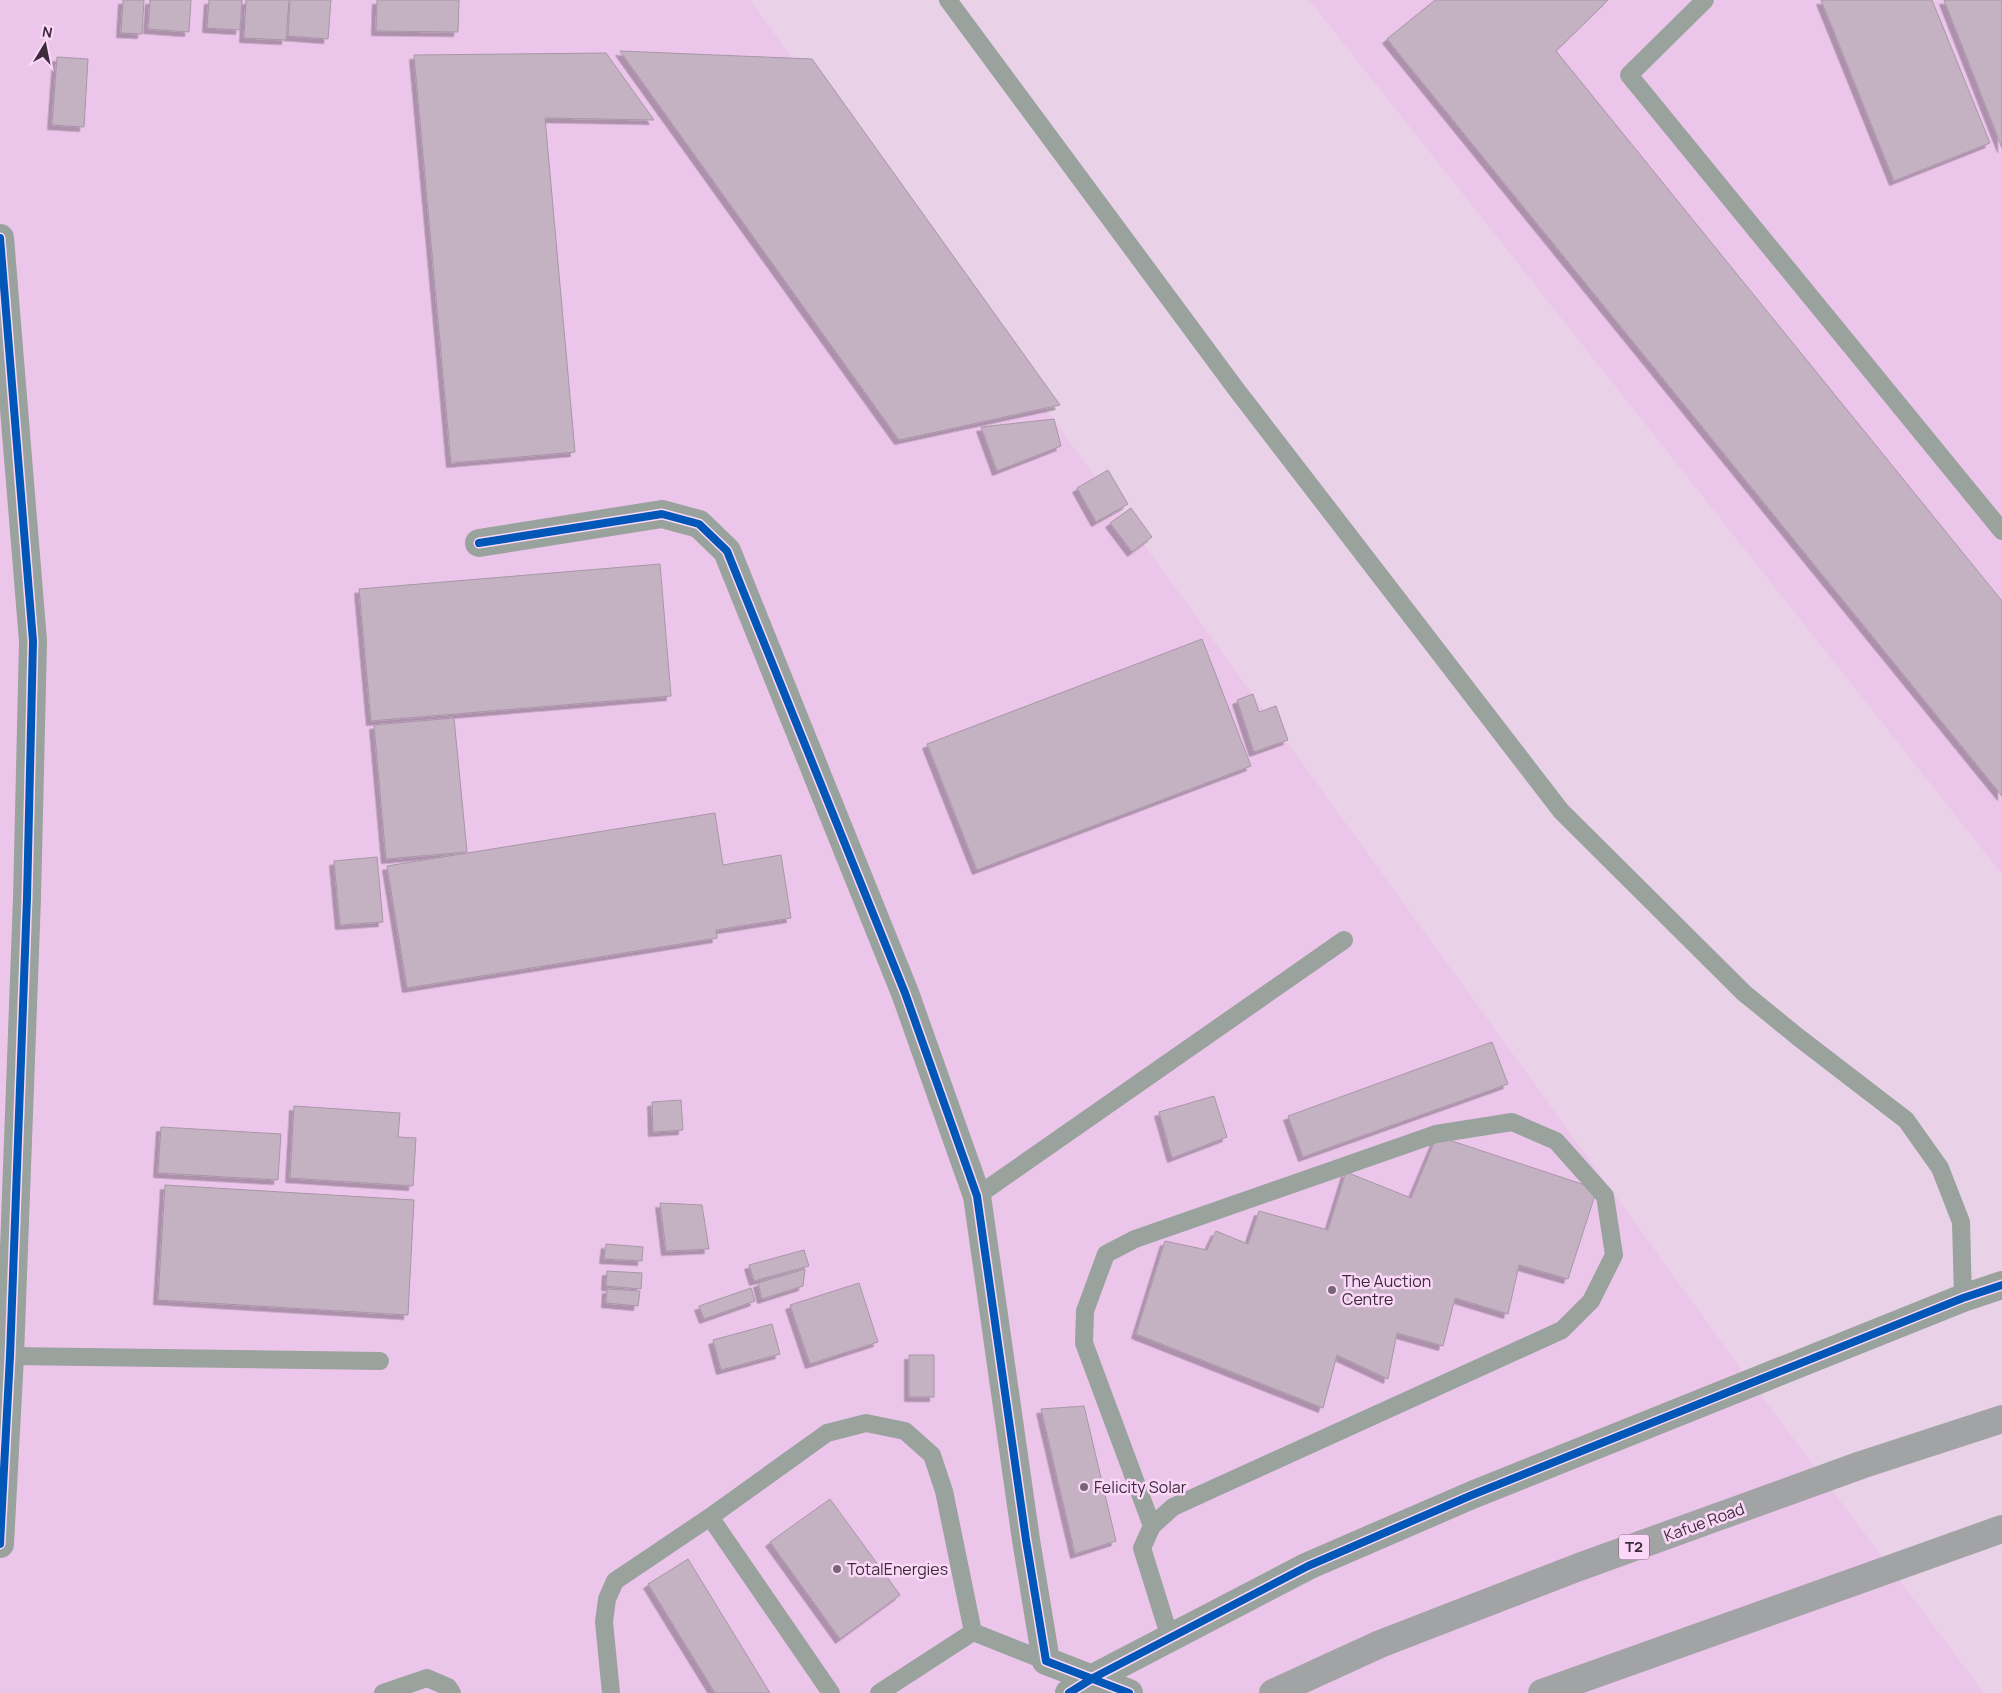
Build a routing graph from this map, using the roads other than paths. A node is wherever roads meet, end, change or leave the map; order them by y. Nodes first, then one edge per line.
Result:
1 (948, 0) edge
2 (1705, 0) edge
3 (0, 238) edge
4 (2002, 531) edge
5 (479, 543) dead end
6 (1344, 940) dead end
7 (977, 1196) junction
8 (2002, 1285) edge
9 (1963, 1298) junction
10 (5, 1355) edge
11 (380, 1361) dead end
12 (2002, 1419) edge
13 (710, 1517) junction
14 (1152, 1526) junction
15 (2002, 1529) edge
16 (0, 1544) edge
17 (973, 1632) junction
18 (1170, 1638) junction
19 (1046, 1661) junction
20 (1093, 1678) junction
21 (384, 1693) edge
22 (452, 1693) edge
23 (611, 1693) edge
24 (831, 1693) edge
25 (879, 1693) edge
26 (1069, 1693) edge
27 (1128, 1693) edge
28 (1272, 1693) edge
29 (1542, 1693) edge

1 - 9 lane
2 - 4 lane
3 - 10 street
5 - 7 street
6 - 7 lane
7 - 19 street
8 - 9 street
9 - 18 street
10 - 11 lane
10 - 16 street
12 - 28 main road, Kafue Road / T2
13 - 17 lane
13 - 23 lane
13 - 24 lane
14 - 14 lane
14 - 18 lane
15 - 29 main road
17 - 19 lane
17 - 25 lane
18 - 20 street
19 - 20 street
20 - 26 street
20 - 27 street
21 - 22 lane

